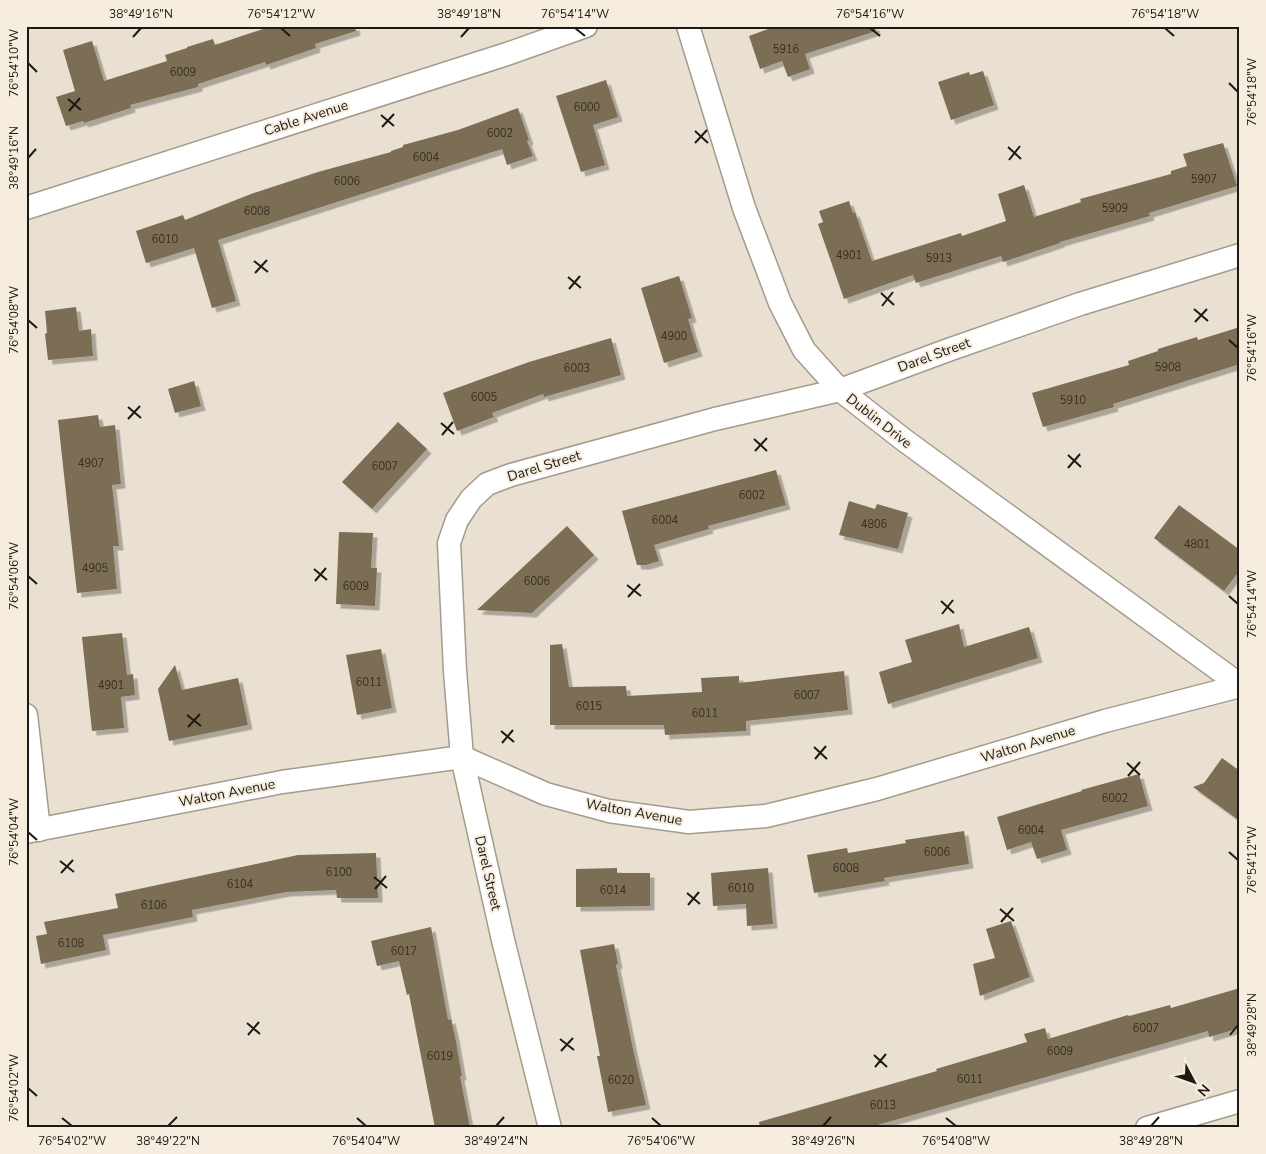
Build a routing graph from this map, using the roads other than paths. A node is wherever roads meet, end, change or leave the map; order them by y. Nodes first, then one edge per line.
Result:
1 (586, 26) edge
2 (688, 26) edge
3 (26, 208) edge
4 (1240, 255) edge
5 (840, 390) junction
6 (1240, 685) edge
7 (26, 715) edge
8 (462, 757) junction
9 (32, 831) edge
10 (1240, 1101) edge
11 (550, 1128) edge
12 (1147, 1128) edge

1 - 3 street, Cable Avenue
2 - 5 street, Dublin Drive
4 - 5 street, Darel Street
5 - 6 street, Dublin Drive
5 - 8 street, Darel Street
6 - 8 street, Walton Avenue
7 - 9 street
8 - 9 street, Walton Avenue
8 - 11 street, Darel Street
10 - 12 street

